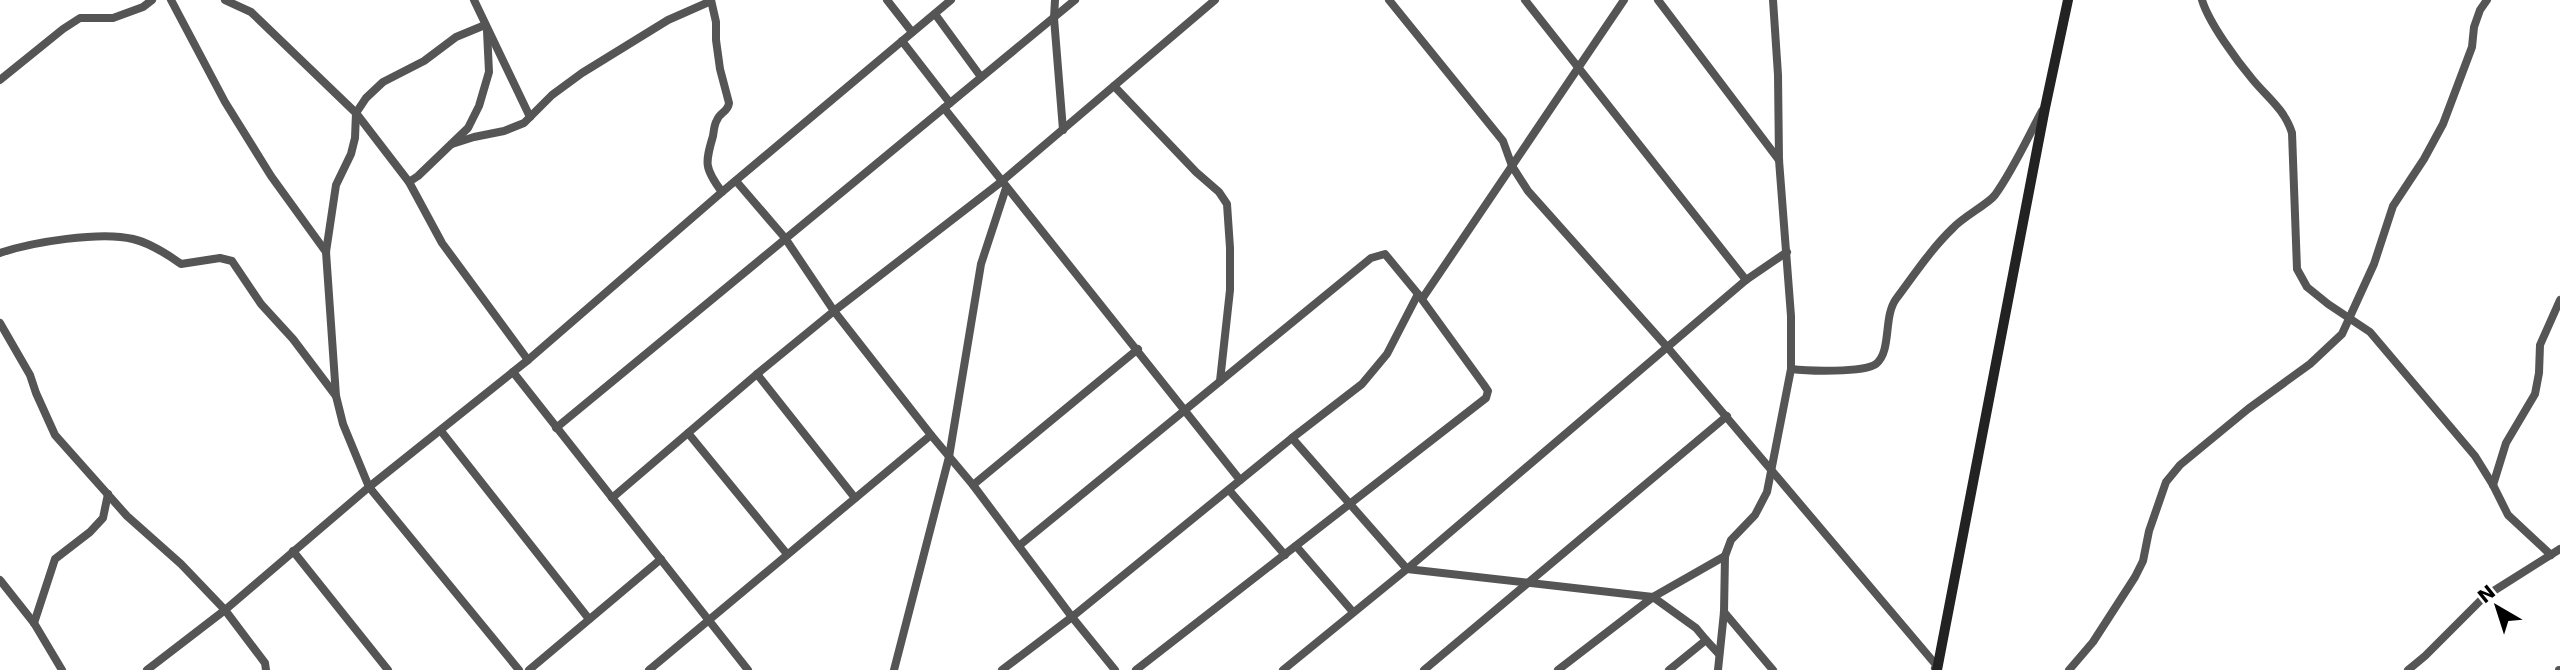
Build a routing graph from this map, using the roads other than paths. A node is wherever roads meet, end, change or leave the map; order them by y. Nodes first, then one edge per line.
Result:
1 (152, 0) edge
2 (171, 0) edge
3 (225, 0) edge
4 (474, 0) edge
5 (887, 0) edge
6 (951, 0) edge
7 (1055, 0) edge
8 (1075, 0) edge
9 (1215, 0) edge
10 (1389, 0) edge
11 (1525, 0) edge
12 (1624, 0) edge
13 (1658, 0) edge
14 (2068, 0) edge
15 (2202, 0) edge
16 (2487, 0) edge
17 (711, 1) edge
18 (1771, 2) edge
19 (934, 14) junction
20 (1054, 18) junction
21 (486, 28) junction
22 (912, 32) junction
23 (902, 40) junction
24 (1578, 67) junction
25 (981, 77) junction
26 (0, 80) edge
27 (1114, 86) junction
28 (947, 106) junction
29 (2045, 107) junction
30 (356, 113) junction
31 (530, 117) junction
32 (1063, 130) junction
33 (452, 144) junction
34 (1779, 160) junction
35 (1512, 166) junction
36 (736, 181) junction
37 (409, 182) junction
38 (1004, 185) junction
39 (722, 192) junction
40 (785, 238) junction
41 (326, 252) junction
42 (1787, 252) junction
43 (0, 253) edge
44 (1746, 280) junction
45 (1420, 297) junction
46 (2560, 300) edge
47 (834, 311) junction
48 (2351, 318) junction
49 (0, 323) edge
50 (1668, 348) junction
51 (1138, 349) junction
52 (528, 360) junction
53 (1791, 369) junction
54 (513, 372) junction
55 (757, 374) junction
56 (1220, 381) junction
57 (336, 396) junction
58 (1185, 409) junction
59 (1727, 416) junction
60 (556, 428) junction
61 (441, 431) junction
62 (688, 433) junction
63 (931, 435) junction
64 (1292, 438) junction
65 (949, 457) junction
66 (1772, 471) junction
67 (1240, 480) junction
68 (973, 485) junction
69 (2493, 485) junction
70 (369, 487) junction
71 (1228, 490) junction
72 (108, 494) junction
73 (612, 498) junction
74 (855, 498) junction
75 (1351, 504) junction
76 (1020, 545) junction
77 (1296, 546) junction
78 (2560, 549) edge
79 (293, 551) junction
80 (787, 554) junction
81 (1285, 555) junction
82 (1725, 555) junction
83 (2551, 555) junction
84 (661, 559) junction
85 (1407, 569) junction
86 (0, 580) edge
87 (1529, 582) junction
88 (1653, 597) junction
89 (225, 610) junction
90 (1353, 612) junction
91 (1724, 612) junction
92 (1072, 617) junction
93 (589, 619) junction
94 (709, 620) junction
95 (34, 623) junction
96 (1706, 640) junction
97 (1718, 653) junction
98 (1936, 669) edge
99 (62, 670) edge
100 (147, 670) edge
101 (266, 670) edge
102 (388, 670) edge
103 (519, 670) edge
104 (529, 670) edge
105 (649, 670) edge
106 (748, 670) edge
107 (894, 670) edge
108 (1002, 670) edge
109 (1115, 670) edge
110 (1136, 670) edge
111 (1283, 670) edge
112 (1424, 670) edge
113 (1558, 670) edge
114 (1669, 670) edge
115 (1718, 670) edge
116 (1773, 670) edge
117 (2069, 670) edge
118 (2408, 670) edge

1 - 26 street
2 - 41 street
3 - 30 street
4 - 21 street
5 - 22 street
6 - 19 street
7 - 20 street
8 - 20 street
9 - 27 street
10 - 35 street
11 - 24 street
12 - 24 street
13 - 34 street
14 - 29 main road
15 - 48 street
16 - 48 street
17 - 31 street
17 - 39 street
18 - 34 street
19 - 22 street
19 - 25 street
20 - 25 street
20 - 32 street
21 - 30 street
21 - 31 street
21 - 33 street
22 - 23 street
23 - 28 street
23 - 36 street
24 - 35 street
24 - 44 street
25 - 28 street
27 - 32 street
27 - 56 street
28 - 38 street
28 - 40 street
29 - 53 street
29 - 98 main road
30 - 37 street
30 - 41 street
31 - 33 street
32 - 38 street
33 - 37 street
34 - 42 street
35 - 45 street
35 - 50 street
36 - 39 street
36 - 40 street
37 - 52 street
38 - 47 street
38 - 51 street
38 - 65 street
39 - 52 street
40 - 47 street
40 - 60 street
41 - 57 street
42 - 44 street
42 - 53 street
43 - 57 street
44 - 50 street
45 - 56 street
45 - 64 street
45 - 75 street
46 - 69 street
47 - 55 street
47 - 63 street
48 - 69 street
48 - 117 street
49 - 72 street
50 - 59 street
50 - 85 street
51 - 58 street
51 - 68 street
52 - 54 street
53 - 66 street
54 - 60 street
54 - 61 street
55 - 62 street
55 - 74 street
56 - 58 street
57 - 70 street
58 - 67 street
58 - 76 street
59 - 66 street
59 - 87 street
60 - 73 street
61 - 70 street
61 - 93 street
62 - 73 street
62 - 80 street
63 - 65 street
63 - 74 street
64 - 67 street
64 - 75 street
65 - 68 street
65 - 107 street
66 - 82 street
66 - 98 street
67 - 71 street
68 - 76 street
69 - 83 street
70 - 79 street
70 - 103 street
71 - 81 street
71 - 92 street
72 - 89 street
72 - 95 street
73 - 84 street
74 - 80 street
75 - 77 street
75 - 85 street
76 - 92 street
77 - 81 street
77 - 90 street
78 - 83 street
79 - 89 street
79 - 102 street
80 - 94 street
81 - 110 street
82 - 88 street
82 - 91 street
83 - 118 street
84 - 93 street
84 - 94 street
85 - 87 street
85 - 90 street
86 - 95 street
87 - 88 street
87 - 112 street
88 - 96 street
88 - 113 street
89 - 100 street
89 - 101 street
90 - 111 street
91 - 97 street
91 - 116 street
92 - 108 street
92 - 109 street
93 - 104 street
94 - 105 street
94 - 106 street
95 - 99 street
96 - 97 street
96 - 114 street
97 - 115 street

